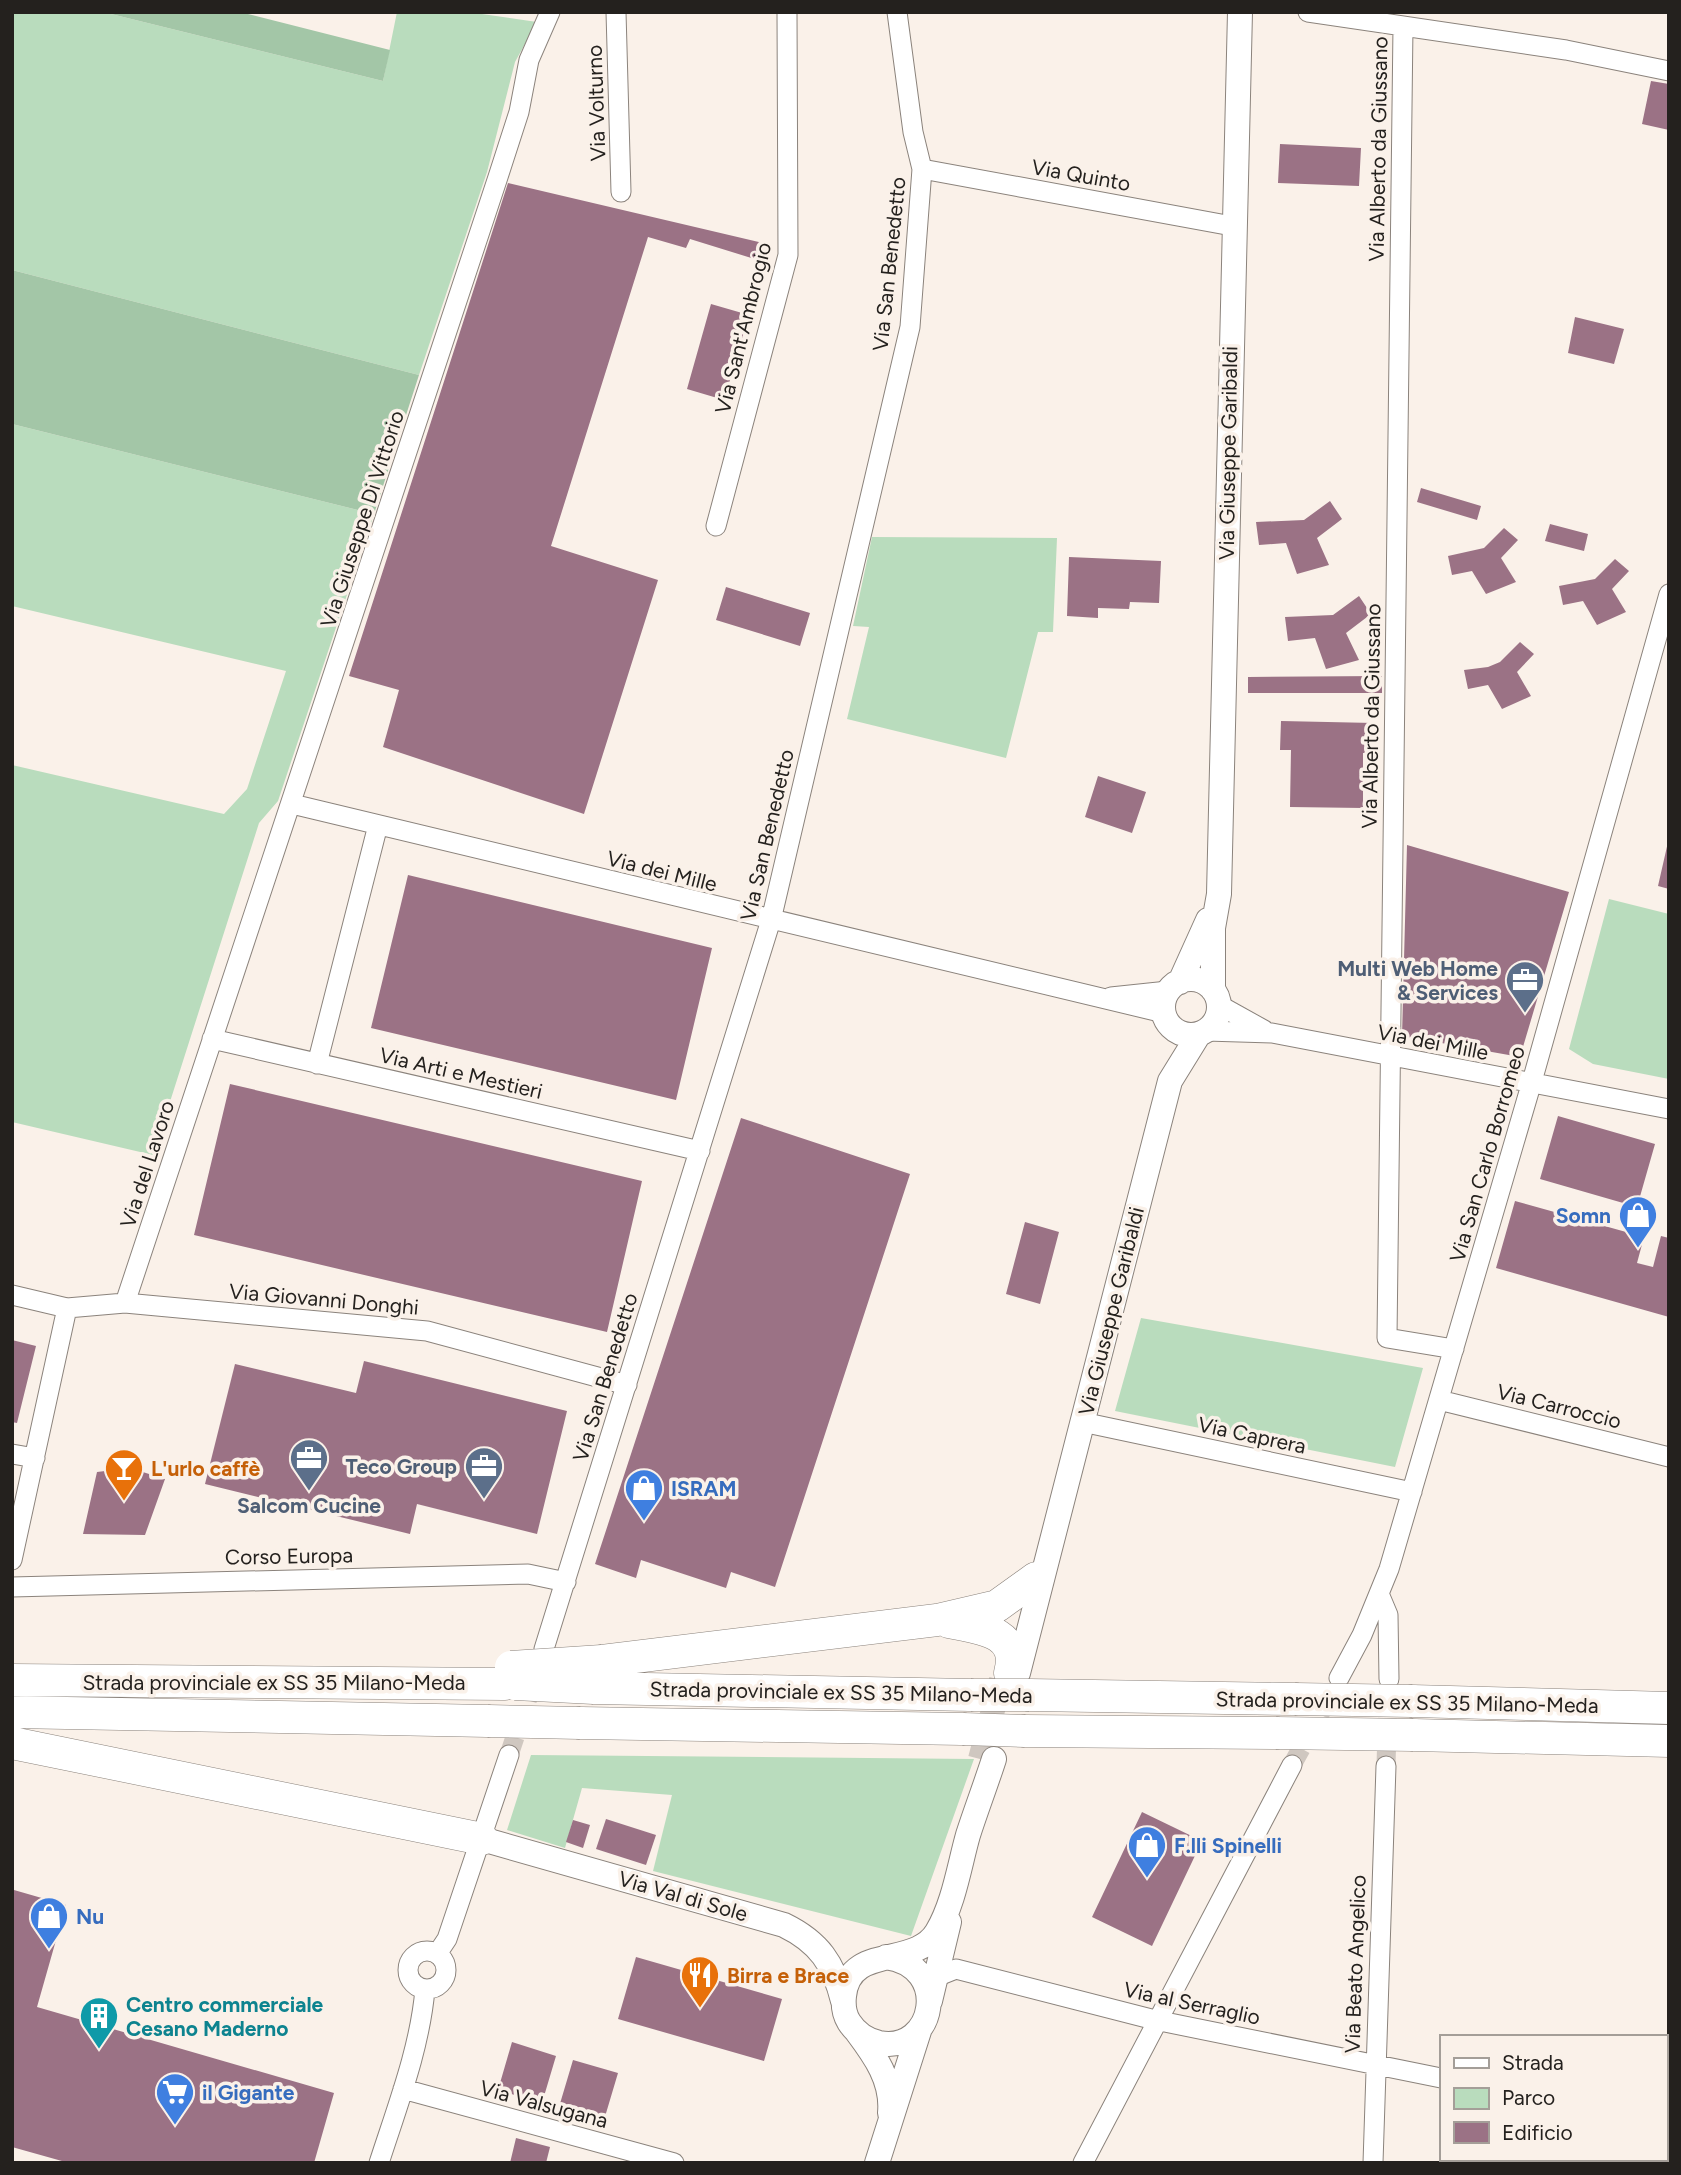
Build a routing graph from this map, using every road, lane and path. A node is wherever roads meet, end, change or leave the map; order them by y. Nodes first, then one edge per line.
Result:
1 (550, 12) edge
2 (616, 12) edge
3 (787, 12) edge
4 (897, 12) edge
5 (1240, 12) edge
6 (1308, 12) edge
7 (1403, 26) junction
8 (1669, 71) edge
9 (922, 169) junction
10 (621, 192) dead end
11 (1232, 226) junction
12 (716, 526) dead end
13 (1669, 594) edge
14 (292, 804) junction
15 (377, 825) junction
16 (1219, 894) junction
17 (771, 920) junction
18 (1216, 997) junction
19 (1170, 1001) junction
20 (1202, 1033) junction
21 (1272, 1033) junction
22 (212, 1039) junction
23 (1389, 1056) junction
24 (317, 1064) junction
25 (1170, 1081) junction
26 (1531, 1085) junction
27 (1669, 1109) edge
28 (699, 1150) junction
29 (12, 1295) edge
30 (125, 1303) junction
31 (67, 1308) junction
32 (1454, 1349) junction
33 (626, 1385) junction
34 (1439, 1400) junction
35 (1083, 1422) junction
36 (12, 1454) edge
37 (1669, 1457) edge
38 (35, 1458) junction
39 (1412, 1492) junction
40 (1049, 1540) junction
41 (12, 1560) edge
42 (1035, 1578) junction
43 (566, 1582) junction
44 (12, 1587) edge
45 (1380, 1596) junction
46 (937, 1620) junction
47 (544, 1649) dead end
48 (1014, 1672) junction
49 (598, 1674) junction
50 (1339, 1678) tunnel mouth
51 (1389, 1679) tunnel mouth
52 (12, 1680) edge
53 (1669, 1708) edge
54 (12, 1712) edge
55 (1669, 1741) edge
56 (12, 1743) edge
57 (509, 1755) tunnel mouth
58 (987, 1759) tunnel mouth
59 (1292, 1765) tunnel mouth
60 (1385, 1766) tunnel mouth
61 (482, 1839) junction
62 (951, 1897) junction
63 (438, 1954) junction
64 (886, 1957) junction
65 (936, 1977) junction
66 (425, 1989) junction
67 (930, 2001) junction
68 (843, 2004) junction
69 (1155, 2020) junction
70 (920, 2028) junction
71 (855, 2030) junction
72 (1375, 2063) junction
73 (1440, 2078) edge
74 (403, 2089) junction
75 (890, 2124) junction
76 (379, 2163) edge
77 (674, 2163) edge
78 (877, 2163) edge
79 (1083, 2163) edge
80 (1373, 2163) edge

1 - 14 street, Via Giuseppe Di Vittorio
2 - 10 street, Via Volturno
3 - 12 street, Via Sant'Ambrogio
4 - 9 street, Via San Benedetto
5 - 11 street, Via Giuseppe Garibaldi
6 - 7 street
7 - 8 street
7 - 23 street, Via Alberto da Giussano
9 - 11 street, Via Quinto
9 - 17 street, Via San Benedetto
11 - 16 street, Via Giuseppe Garibaldi
13 - 26 street, Via San Carlo Borromeo
14 - 15 street, Via dei Mille
14 - 22 street, Via Giuseppe Di Vittorio
15 - 17 street, Via dei Mille
15 - 24 street
16 - 18 street, Via Giuseppe Garibaldi
16 - 19 street, Via Giuseppe Garibaldi
17 - 19 street, Via dei Mille
17 - 28 street, Via San Benedetto
18 - 19 street
18 - 20 street
18 - 21 street, Via dei Mille
19 - 20 street
19 - 25 street, Via Giuseppe Garibaldi
20 - 21 street, Via dei Mille
20 - 25 street, Via Giuseppe Garibaldi
21 - 23 street, Via dei Mille
22 - 24 street, Via Arti e Mestieri
22 - 30 street, Via del Lavoro
23 - 26 street, Via dei Mille
23 - 32 street, Via Alberto da Giussano
24 - 28 street, Via Arti e Mestieri
25 - 35 street, Via Giuseppe Garibaldi
26 - 27 street, Via dei Mille
26 - 32 street, Via San Carlo Borromeo
28 - 33 street, Via San Benedetto
29 - 31 street, Via Giovanni Donghi
30 - 31 street, Via Giovanni Donghi
30 - 33 street, Via Giovanni Donghi
31 - 38 street
32 - 34 street, Via San Carlo Borromeo
33 - 43 street, Via San Benedetto
34 - 37 street, Via Carroccio
34 - 39 street, Via San Carlo Borromeo
35 - 39 street, Via Caprera
35 - 40 street, Via Giuseppe Garibaldi
36 - 38 street
38 - 41 street
39 - 45 street, Via San Carlo Borromeo
40 - 42 street, Via Giuseppe Garibaldi
40 - 48 street, Via Giuseppe Garibaldi
42 - 46 highway
42 - 48 street, Via Giuseppe Garibaldi
43 - 44 street, Corso Europa
43 - 47 street, Via San Benedetto
45 - 50 street, Via San Carlo Borromeo
45 - 51 street
46 - 48 highway
46 - 49 highway
48 - 49 highway, Strada provinciale ex SS 35 Milano-Meda, bridge
48 - 53 highway, Strada provinciale ex SS 35 Milano-Meda, bridge
49 - 52 highway, Strada provinciale ex SS 35 Milano-Meda, bridge
54 - 55 highway, Strada provinciale ex SS 35 Milano-Meda, bridge
56 - 61 highway
57 - 61 street
58 - 62 street
59 - 69 street
60 - 72 street, Via Beato Angelico
61 - 63 street
61 - 68 street, Via Val di Sole
62 - 64 street
62 - 65 street
63 - 66 street
63 - 66 street
64 - 67 street
64 - 68 street
65 - 67 street
65 - 69 street, Via al Serraglio
66 - 74 street
67 - 70 street
68 - 71 street
69 - 72 street, Via al Serraglio
69 - 79 street
70 - 71 street
70 - 75 street
71 - 75 street
72 - 73 street, Via al Serraglio
72 - 80 street, Via Beato Angelico
74 - 76 street
74 - 77 street, Via Valsugana
75 - 78 street

